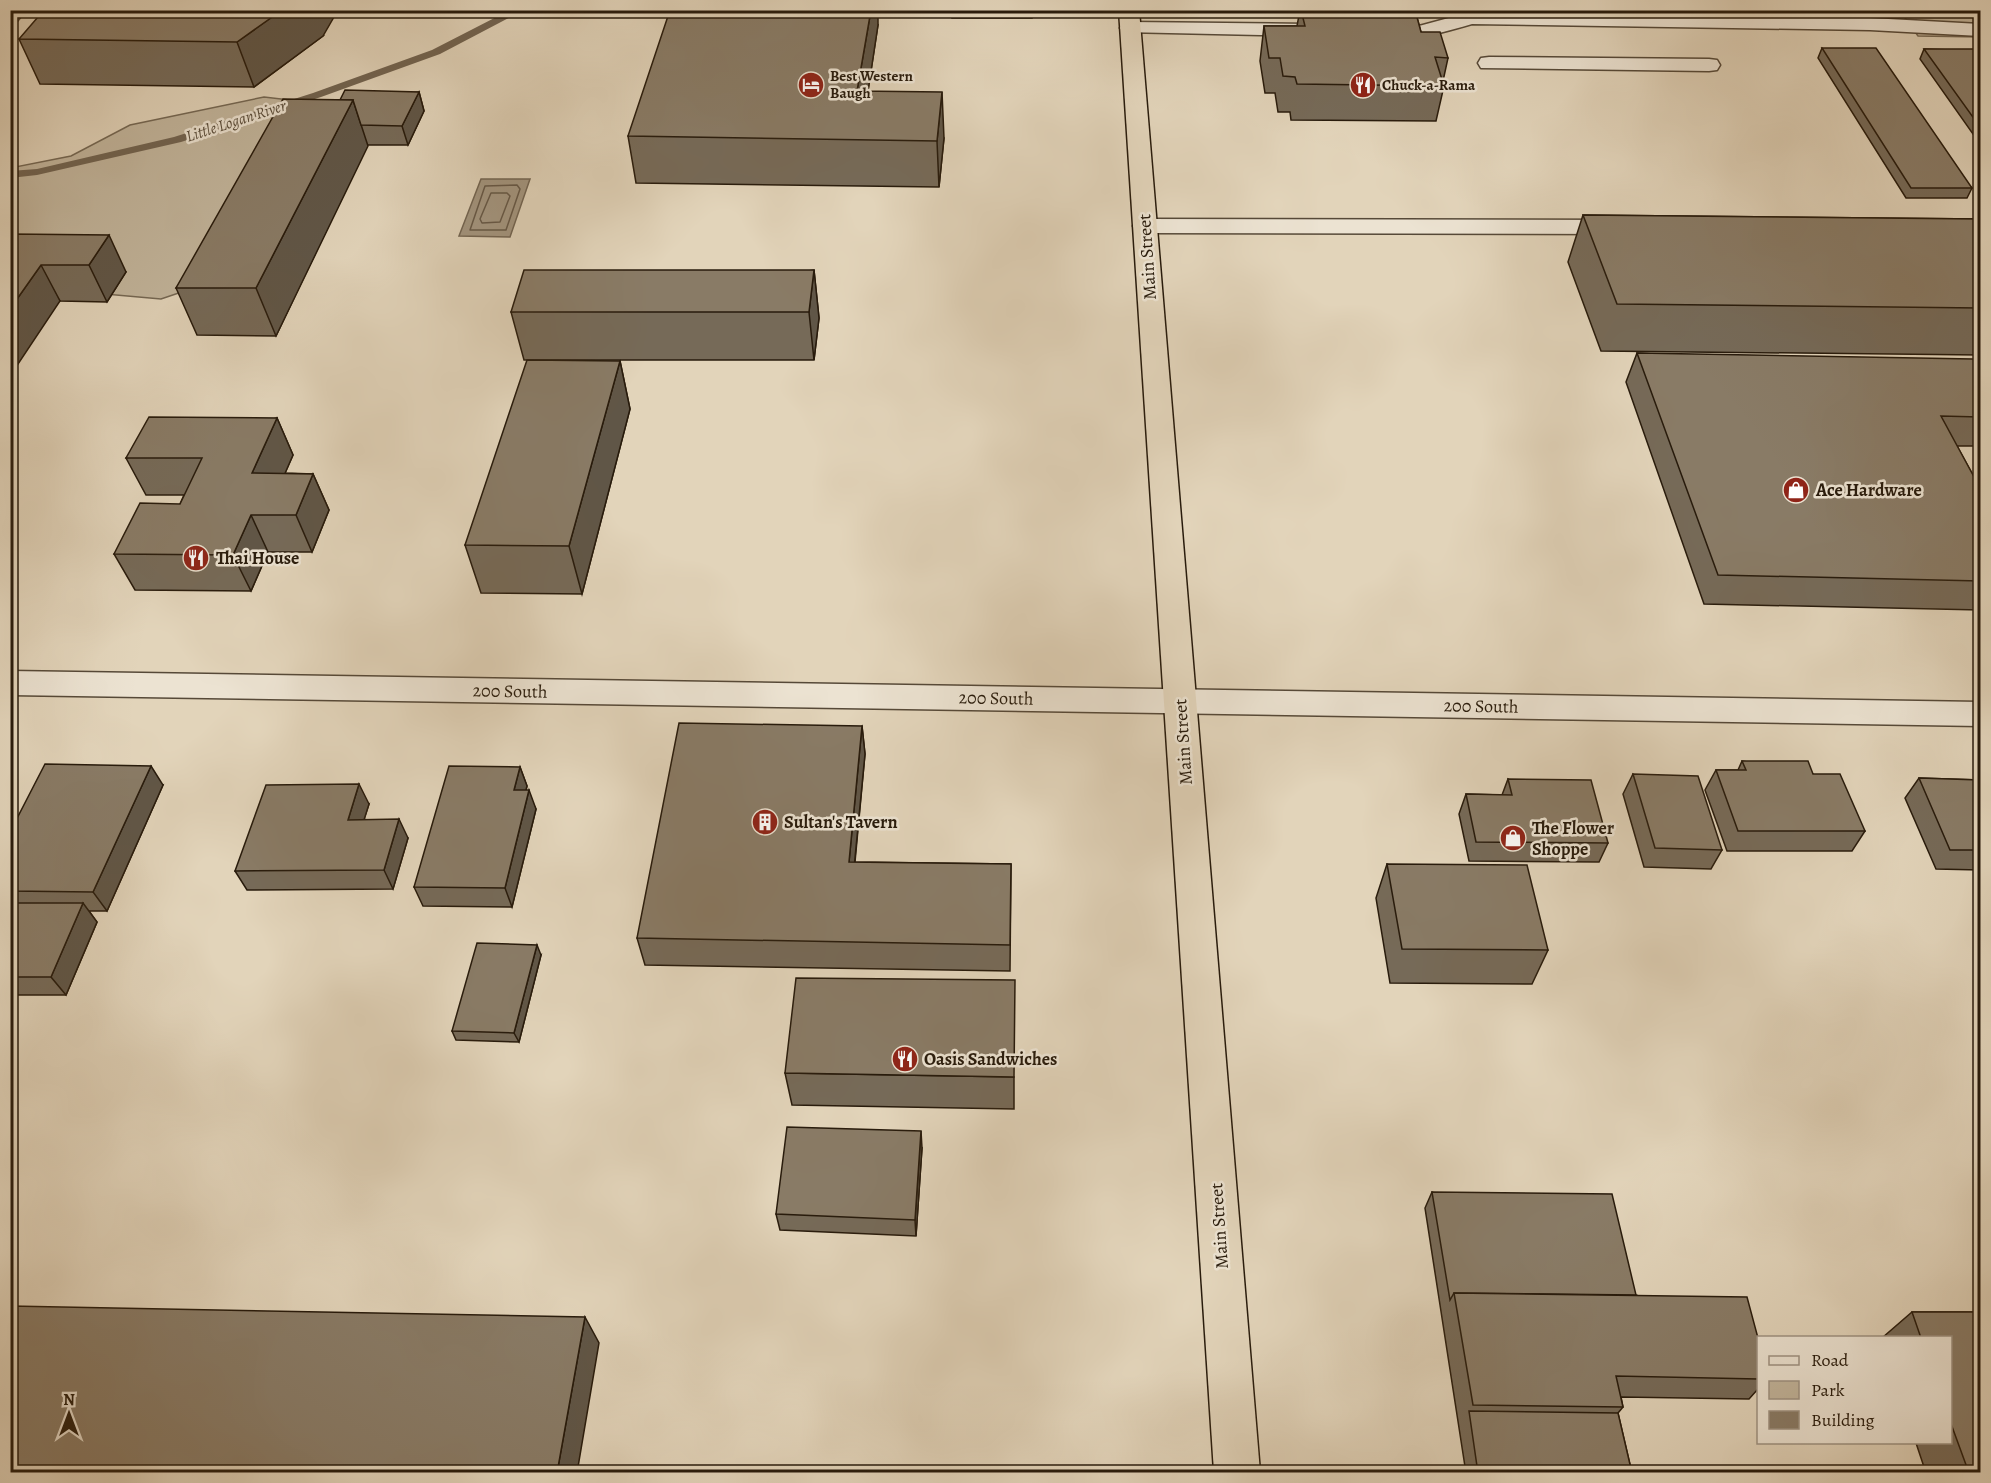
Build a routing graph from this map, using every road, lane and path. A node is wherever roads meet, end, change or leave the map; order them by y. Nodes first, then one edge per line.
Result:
1 (16, 10) edge
2 (10, 16) edge
3 (1130, 20) edge
4 (1328, 30) edge
5 (1980, 30) edge
6 (1351, 31) edge
7 (1490, 63) dead end
8 (1709, 65) dead end
9 (1145, 226) junction
10 (1641, 227) edge
11 (10, 683) edge
12 (1180, 701) junction
13 (1980, 714) edge
14 (1238, 1473) edge

1 - 2 street
3 - 4 street
3 - 9 highway, Main Street
5 - 6 street
7 - 8 street
9 - 10 street
9 - 12 highway, Main Street
11 - 12 street, 200 South
12 - 13 street, 200 South
12 - 14 highway, Main Street

